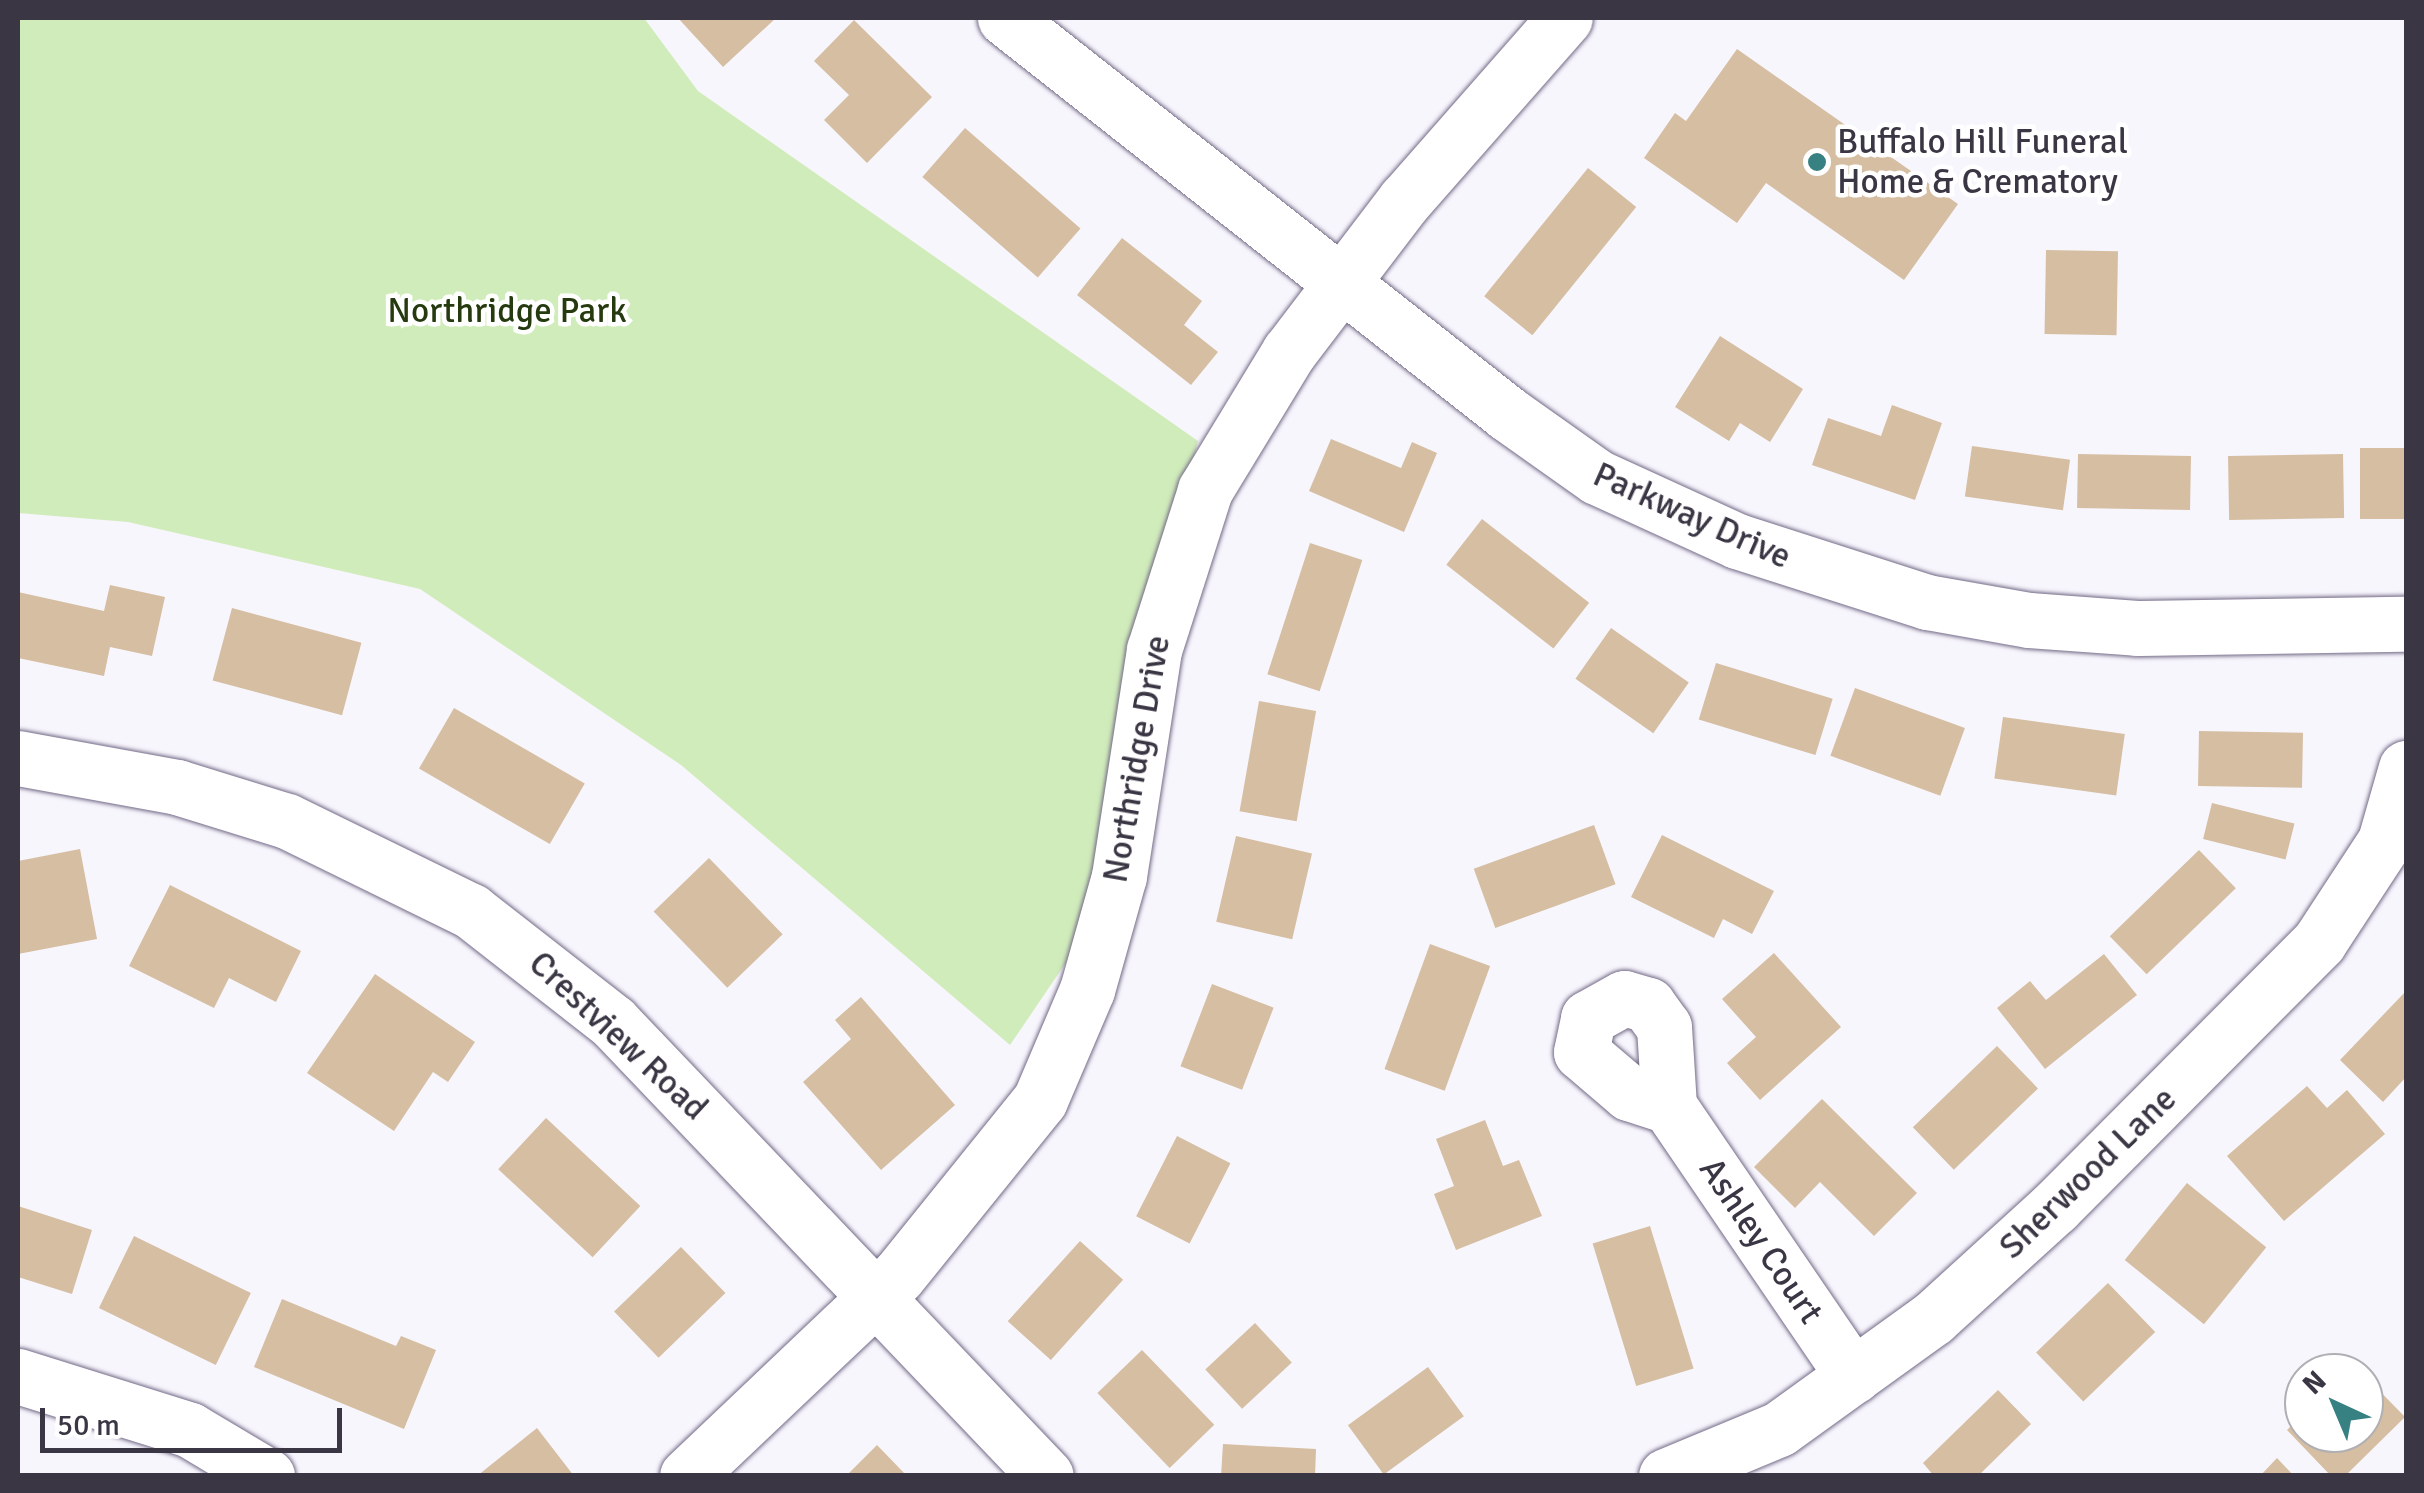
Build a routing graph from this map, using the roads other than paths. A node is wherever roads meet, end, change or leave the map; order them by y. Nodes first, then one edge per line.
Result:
1 (1005, 18) edge
2 (1565, 18) edge
3 (1340, 285) junction
4 (2406, 624) edge
5 (18, 758) edge
6 (2406, 768) edge
7 (1669, 1106) dead end
8 (876, 1296) junction
9 (18, 1376) edge
10 (1853, 1376) junction
11 (267, 1476) edge
12 (687, 1476) edge
13 (1046, 1476) edge
14 (1666, 1476) edge

1 - 3 street, Parkway Drive
2 - 3 street, Northridge Drive
3 - 4 street, Parkway Drive
3 - 8 street, Northridge Drive
5 - 8 street, Crestview Road
6 - 10 street, Sherwood Lane
7 - 10 street, Ashley Court
8 - 12 street, Northridge Drive
8 - 13 street, Crestview Road
9 - 11 street
10 - 14 street, Sherwood Lane

